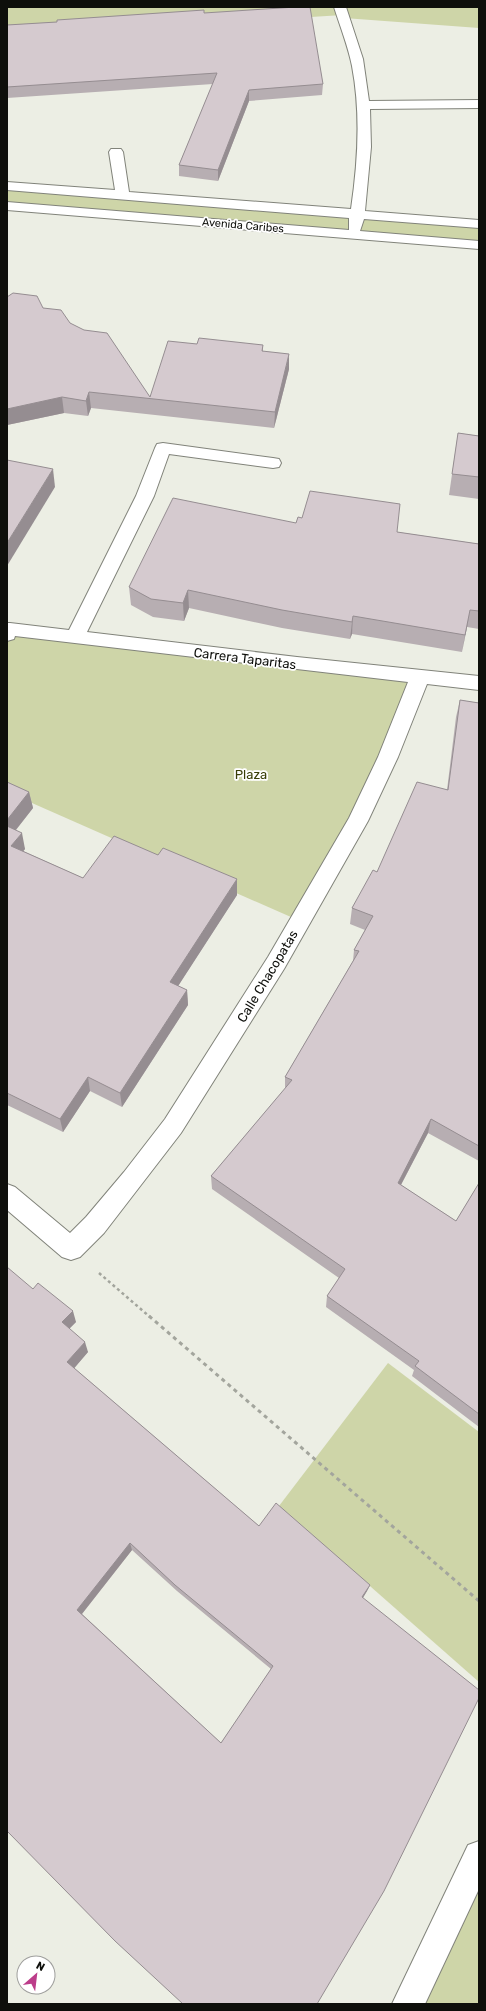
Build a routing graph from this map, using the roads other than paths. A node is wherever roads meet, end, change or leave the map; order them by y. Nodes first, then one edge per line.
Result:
1 (340, 7) edge
2 (479, 104) edge
3 (363, 105) junction
4 (116, 152) dead end
5 (7, 186) edge
6 (123, 195) junction
7 (7, 206) edge
8 (358, 214) junction
9 (479, 224) edge
10 (354, 234) junction
11 (479, 245) edge
12 (273, 463) dead end
13 (9, 631) edge
14 (75, 637) junction
15 (420, 677) junction
16 (479, 683) edge
17 (7, 1194) edge
18 (479, 1856) edge
19 (408, 2004) edge

1 - 3 street
2 - 3 street
3 - 8 street
4 - 6 street
5 - 6 street, Avenida Caribes
6 - 8 street, Avenida Caribes
7 - 10 street, Avenida Caribes
8 - 9 street, Avenida Caribes
8 - 10 street
10 - 11 street, Avenida Caribes
12 - 14 street
13 - 14 street, Carrera Taparitas
14 - 15 street, Carrera Taparitas
15 - 16 street, Carrera Taparitas
15 - 17 street, Calle Chacopatas
18 - 19 street

